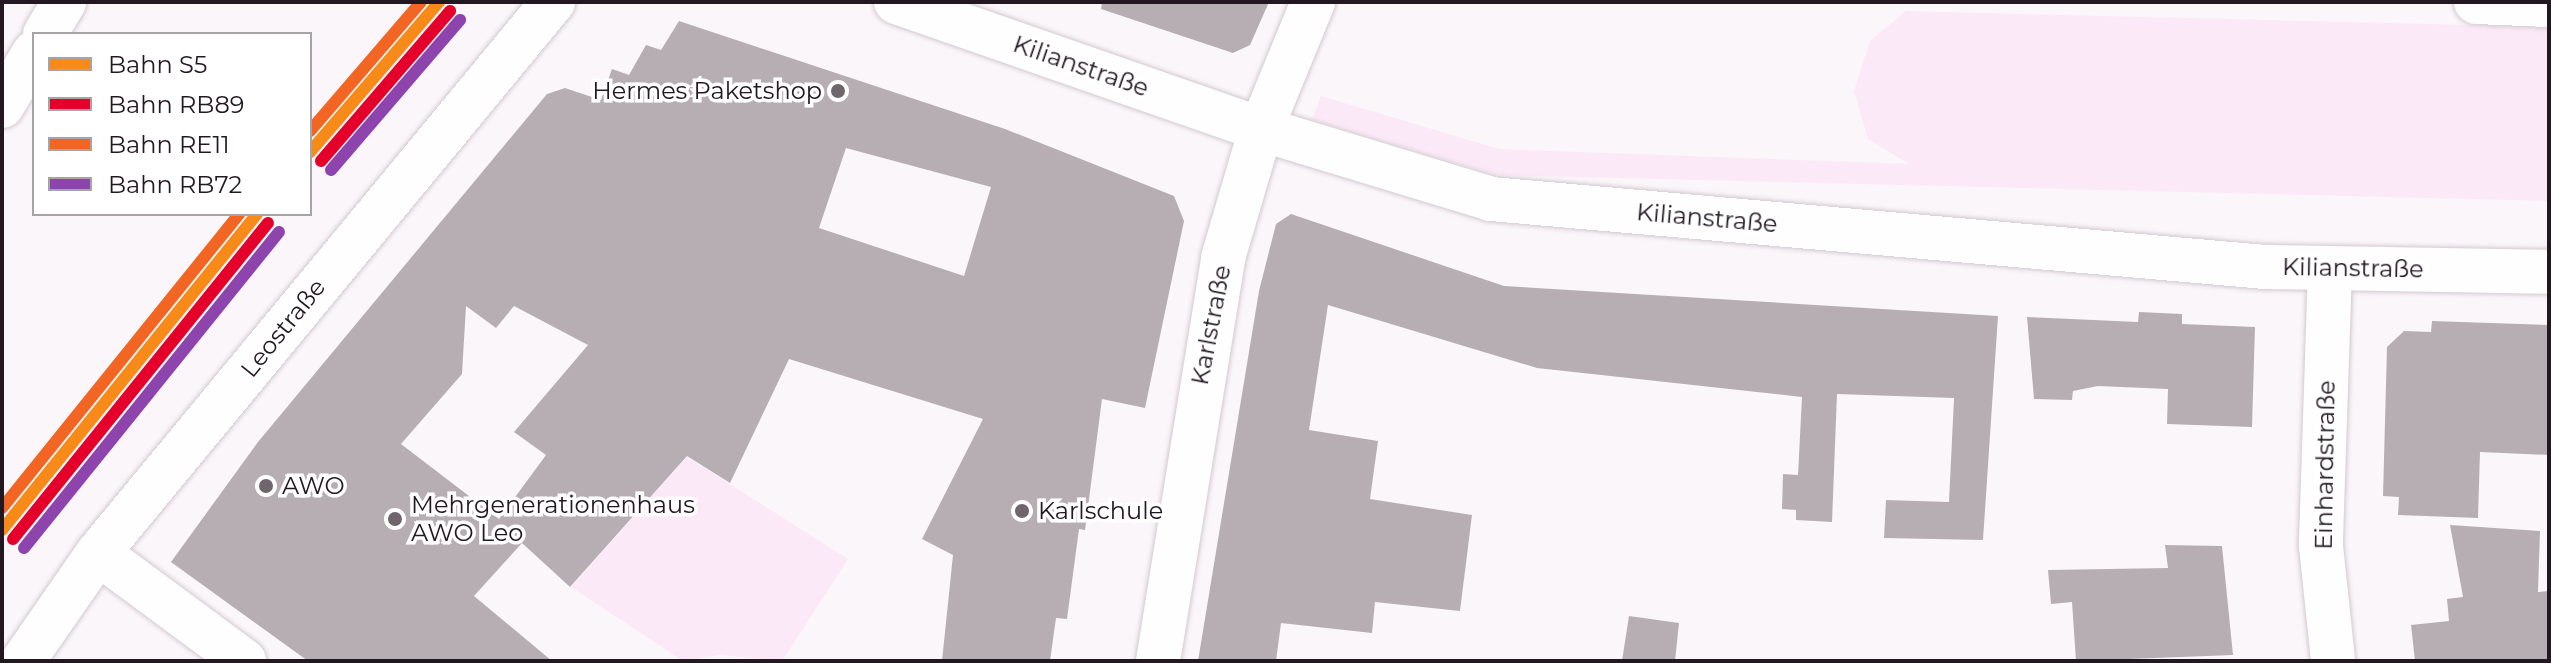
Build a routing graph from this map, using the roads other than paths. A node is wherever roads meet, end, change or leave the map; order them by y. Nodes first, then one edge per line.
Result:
1 (64, 2) edge
2 (553, 2) edge
3 (896, 2) edge
4 (1313, 2) edge
5 (2476, 2) edge
6 (2549, 5) edge
7 (46, 32) edge
8 (32, 56) edge
9 (2, 106) edge
10 (1261, 129) junction
11 (2330, 268) junction
12 (2549, 272) edge
13 (98, 553) junction
14 (23, 661) edge
15 (244, 661) edge
16 (1158, 661) edge
17 (2333, 661) edge

1 - 7 street
2 - 13 street, Leostraße
3 - 10 street, Kilianstraße
4 - 10 street, Karlstraße
5 - 6 street
8 - 9 street
10 - 11 street, Kilianstraße
10 - 16 street, Karlstraße
11 - 12 street, Kilianstraße
11 - 17 street, Einhardstraße
13 - 14 street, Leostraße
13 - 15 street

